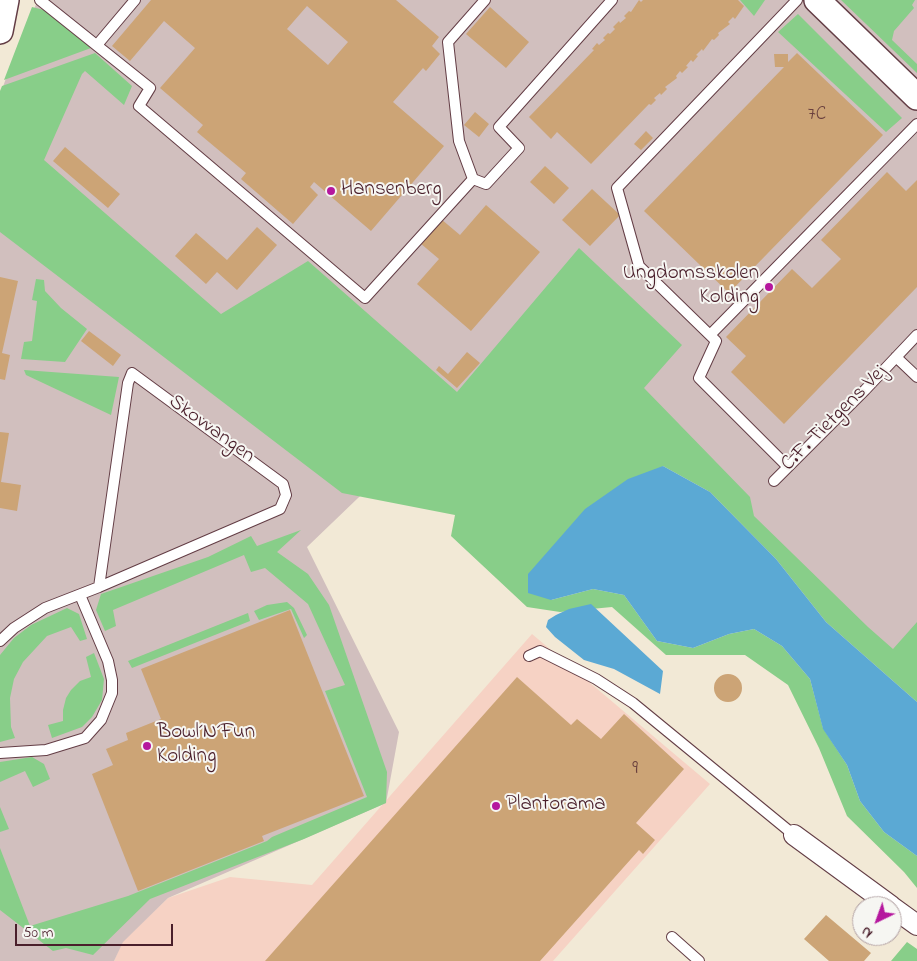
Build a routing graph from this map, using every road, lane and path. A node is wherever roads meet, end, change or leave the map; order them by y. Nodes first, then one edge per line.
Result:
1 (6, 0) edge
2 (40, 0) edge
3 (135, 0) edge
4 (485, 0) edge
5 (612, 0) edge
6 (797, 0) edge
7 (817, 0) edge
8 (0, 31) edge
9 (97, 45) junction
10 (917, 96) edge
11 (917, 124) edge
12 (473, 179) junction
13 (710, 335) junction
14 (917, 335) edge
15 (896, 358) junction
16 (916, 375) edge
17 (788, 467) junction
18 (774, 480) dead end
19 (99, 587) junction
20 (80, 595) junction
21 (0, 641) edge
22 (529, 656) dead end
23 (0, 753) edge
24 (794, 835) joint
25 (877, 896) edge
26 (902, 914) edge
27 (917, 925) edge
28 (672, 937) dead end
29 (699, 961) edge

1 - 8 street
2 - 9 lane
3 - 9 lane
4 - 12 lane
5 - 12 lane
6 - 13 lane
7 - 10 street
9 - 12 lane
11 - 13 lane
13 - 17 lane
14 - 15 lane, C.F. Tietgens Vej
15 - 16 lane, C.F. Tietgens Vej
15 - 17 lane, C.F. Tietgens Vej
17 - 18 lane, C.F. Tietgens Vej
19 - 19 lane, Skovvangen
19 - 20 lane, Skovvangen
20 - 21 lane, Skovvangen
20 - 23 lane
22 - 24 lane
24 - 25 street
26 - 27 street
28 - 29 lane

